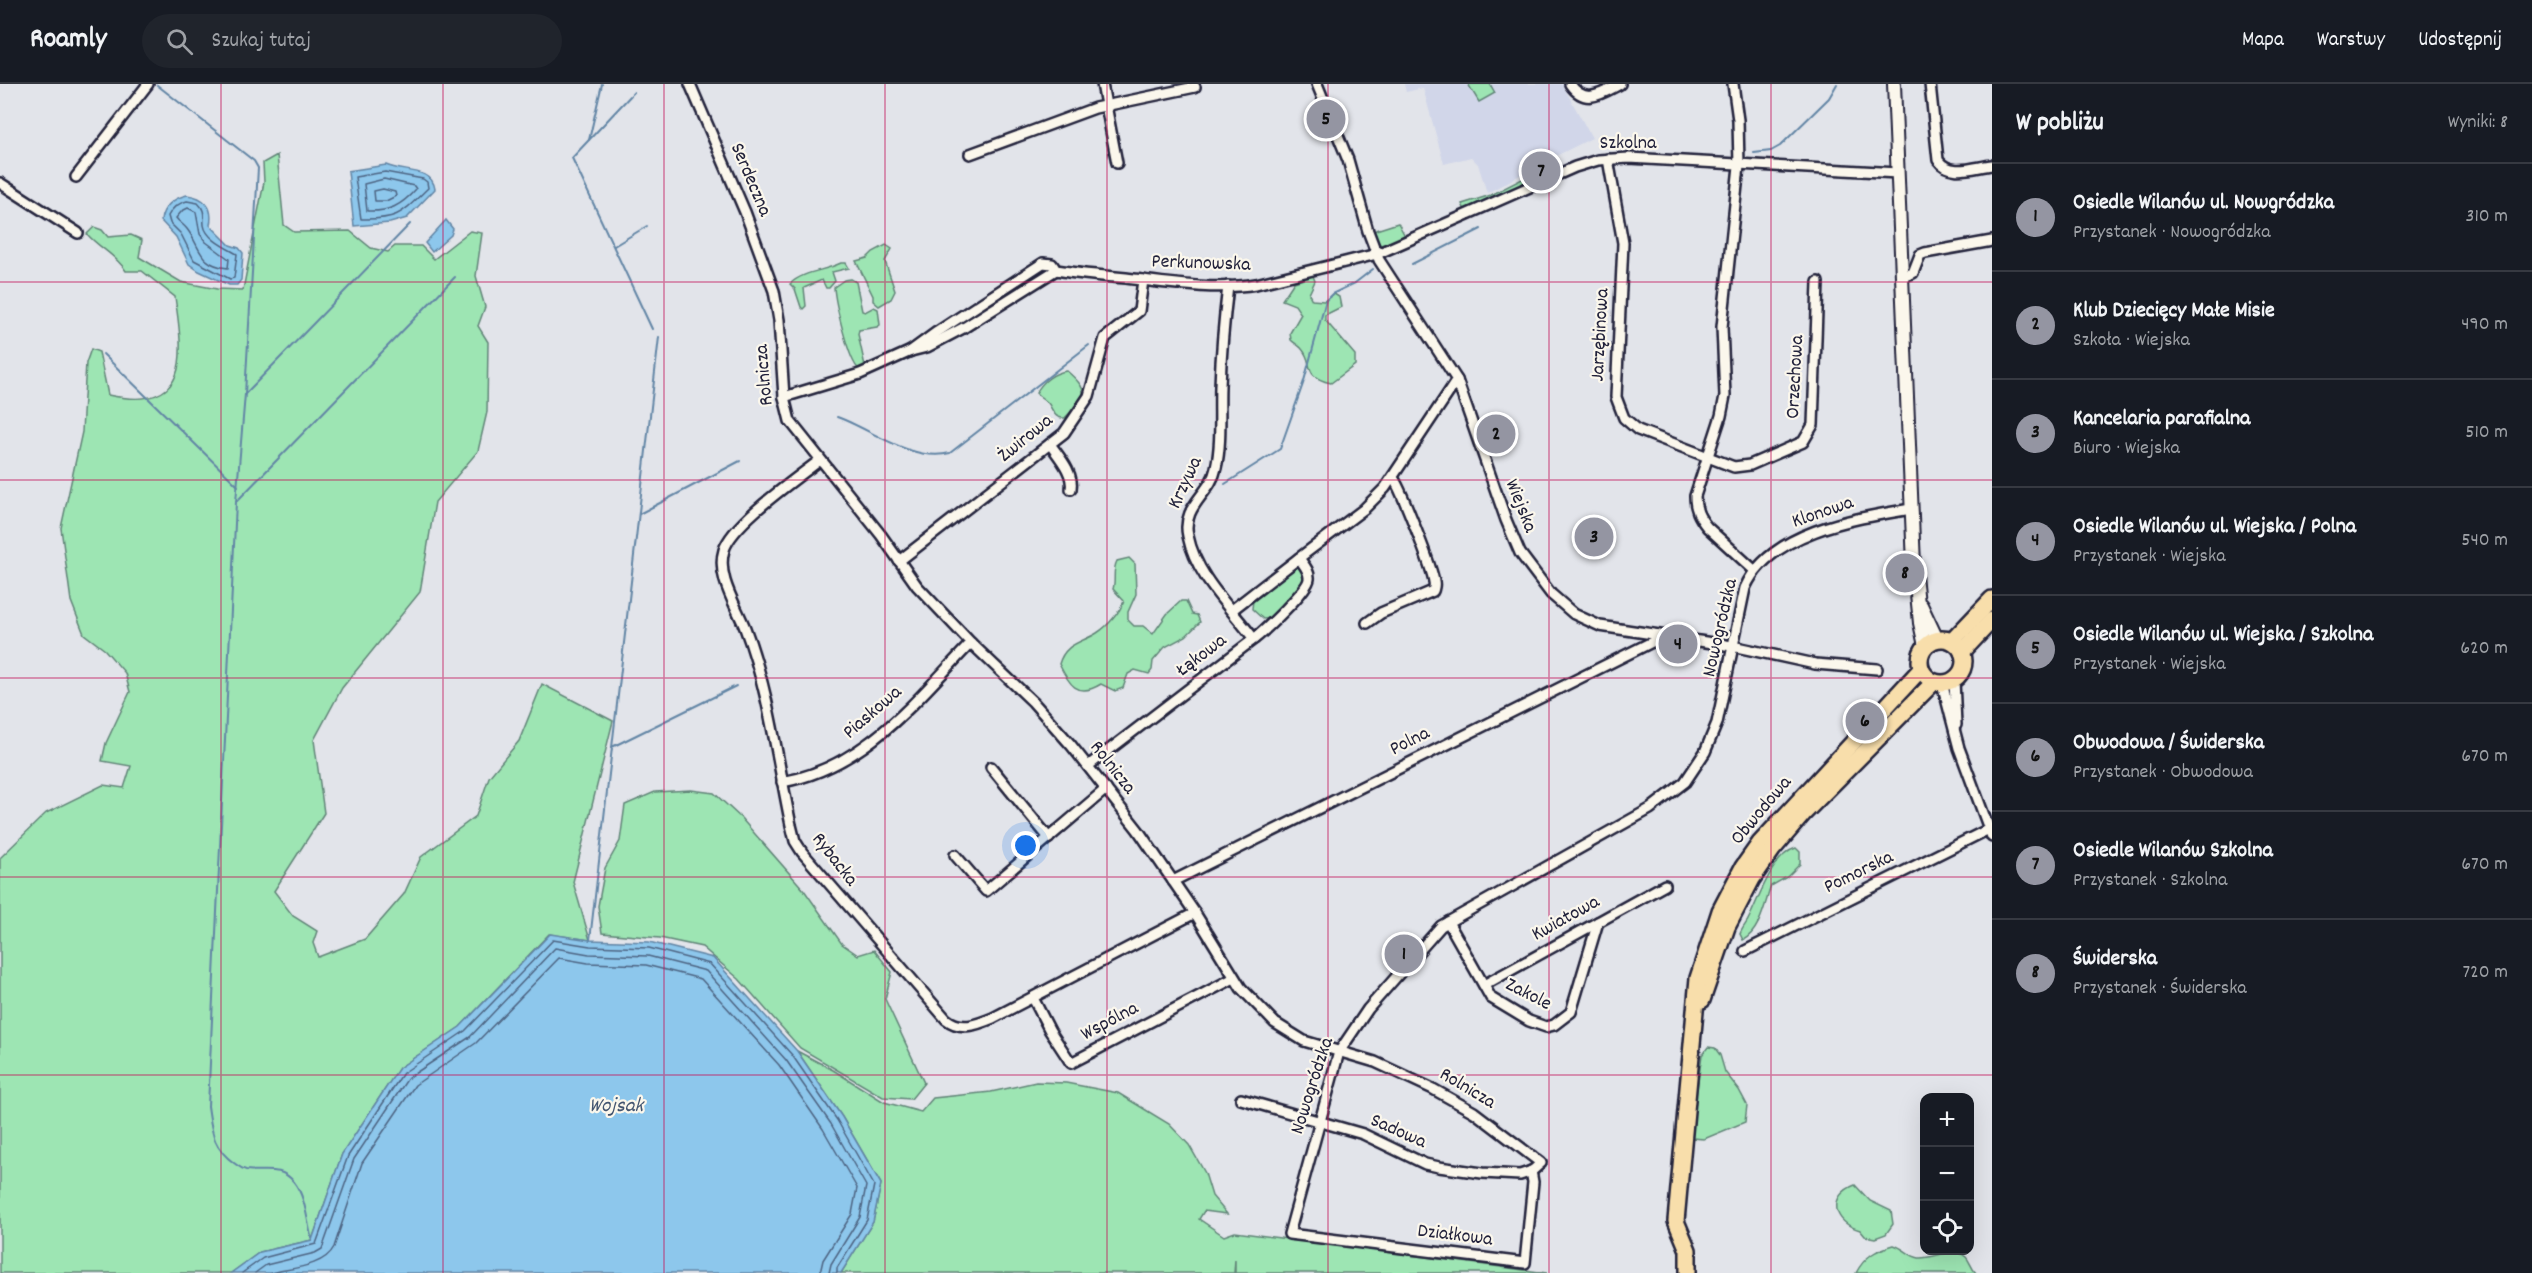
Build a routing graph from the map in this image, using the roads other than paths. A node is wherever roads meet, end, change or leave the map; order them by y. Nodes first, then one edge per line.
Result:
1 (148, 84) edge
2 (690, 84) edge
3 (1102, 84) edge
4 (1317, 84) edge
5 (1570, 84) edge
6 (1620, 84) edge
7 (1733, 84) edge
8 (1894, 84) edge
9 (1930, 84) edge
10 (1195, 87) dead end
11 (1106, 105) junction
12 (970, 154) dead end
13 (1608, 159) junction
14 (1117, 163) dead end
15 (1992, 165) edge
16 (1739, 166) junction
17 (1898, 173) junction
18 (76, 177) dead end
19 (0, 183) edge
20 (78, 233) dead end
21 (1992, 240) edge
22 (1377, 254) junction
23 (1902, 277) junction
24 (1143, 280) junction
25 (1818, 282) dead end
26 (1228, 286) junction
27 (774, 291) joint
28 (1457, 380) junction
29 (784, 397) junction
30 (1050, 444) junction
31 (1708, 458) junction
32 (820, 460) junction
33 (1392, 478) junction
34 (1071, 489) dead end
35 (1911, 509) junction
36 (1299, 558) junction
37 (899, 561) junction
38 (1754, 570) junction
39 (1992, 599) edge
40 (1232, 610) junction
41 (1992, 620) edge
42 (1367, 623) dead end
43 (1664, 636) junction
44 (1254, 639) junction
45 (970, 643) junction
46 (1944, 644) junction
47 (1732, 646) junction
48 (1877, 669) dead end
49 (1921, 669) junction
50 (1943, 682) junction
51 (1088, 766) junction
52 (991, 767) dead end
53 (782, 782) junction
54 (1106, 789) junction
55 (1991, 833) edge
56 (1049, 838) junction
57 (955, 855) dead end
58 (1173, 881) junction
59 (1665, 885) dead end
60 (1195, 913) junction
61 (1448, 922) junction
62 (1598, 922) junction
63 (1745, 951) dead end
64 (1234, 978) junction
65 (1484, 985) junction
66 (1033, 998) junction
67 (1696, 1014) junction
68 (1339, 1052) junction
69 (1241, 1099) dead end
70 (1319, 1122) junction
71 (1531, 1171) junction
72 (1289, 1234) joint
73 (1689, 1273) edge

1 - 18 street
2 - 27 street, Serdeczna
3 - 11 street
4 - 22 street, Wiejska
5 - 6 street
7 - 16 street, Nowogródzka
8 - 17 street
9 - 15 street
10 - 11 street
11 - 12 street
11 - 14 street
13 - 16 street, Szkolna
13 - 22 street, Szkolna
13 - 31 street, Jarzębinowa
16 - 17 street, Szkolna
16 - 31 street, Nowogródzka
17 - 23 street
19 - 20 street
21 - 23 street
22 - 26 street, Perkunowska
22 - 28 street, Wiejska
23 - 35 street
24 - 26 street, Perkunowska
24 - 29 street, Perkunowska
24 - 30 street, Żwirowa
25 - 31 street, Orzechowa
26 - 40 street, Krzywa
27 - 29 street, Rolnicza
28 - 33 street, Łąkowa
28 - 43 street, Wiejska
29 - 32 street, Rolnicza
30 - 34 street
30 - 37 street, Żwirowa
31 - 38 street, Nowogródzka
32 - 37 street, Rolnicza
32 - 53 street, Rybacka
33 - 36 street, Łąkowa
33 - 42 street
35 - 38 street, Klonowa
35 - 46 street
36 - 40 street, Łąkowa
36 - 44 street, Łąkowa
37 - 45 street, Rolnicza
38 - 47 street, Nowogródzka
39 - 46 main road, Obwodowa
40 - 44 street, Krzywa
41 - 46 main road, Obwodowa
43 - 47 street, Wiejska
43 - 58 street, Polna
44 - 51 street, Łąkowa
45 - 51 street, Rolnicza
45 - 53 street, Piaskowa
46 - 49 main road
46 - 50 main road, Obwodowa
47 - 48 street, Wiejska
47 - 61 street, Nowogródzka
49 - 50 main road
49 - 67 main road, Obwodowa
50 - 55 street
50 - 67 main road, Obwodowa
51 - 54 street, Rolnicza
52 - 56 street
53 - 66 street, Rybacka
54 - 56 street
54 - 58 street, Rolnicza
55 - 63 street, Pomorska
56 - 57 street
58 - 60 street, Rolnicza
59 - 62 street, Kwiatowa
60 - 64 street, Rolnicza
60 - 66 street, Rybacka
61 - 65 street, Zakole
61 - 68 street, Nowogródzka
62 - 65 street, Kwiatowa
62 - 65 street, Zakole
64 - 66 street, Wspólna
64 - 68 street, Rolnicza
67 - 73 main road, Obwodowa
68 - 70 street, Nowogródzka
68 - 71 street, Rolnicza
69 - 70 street, Sadowa
70 - 71 street, Sadowa
70 - 72 street, Nowogródzka
71 - 72 street, Działkowa

